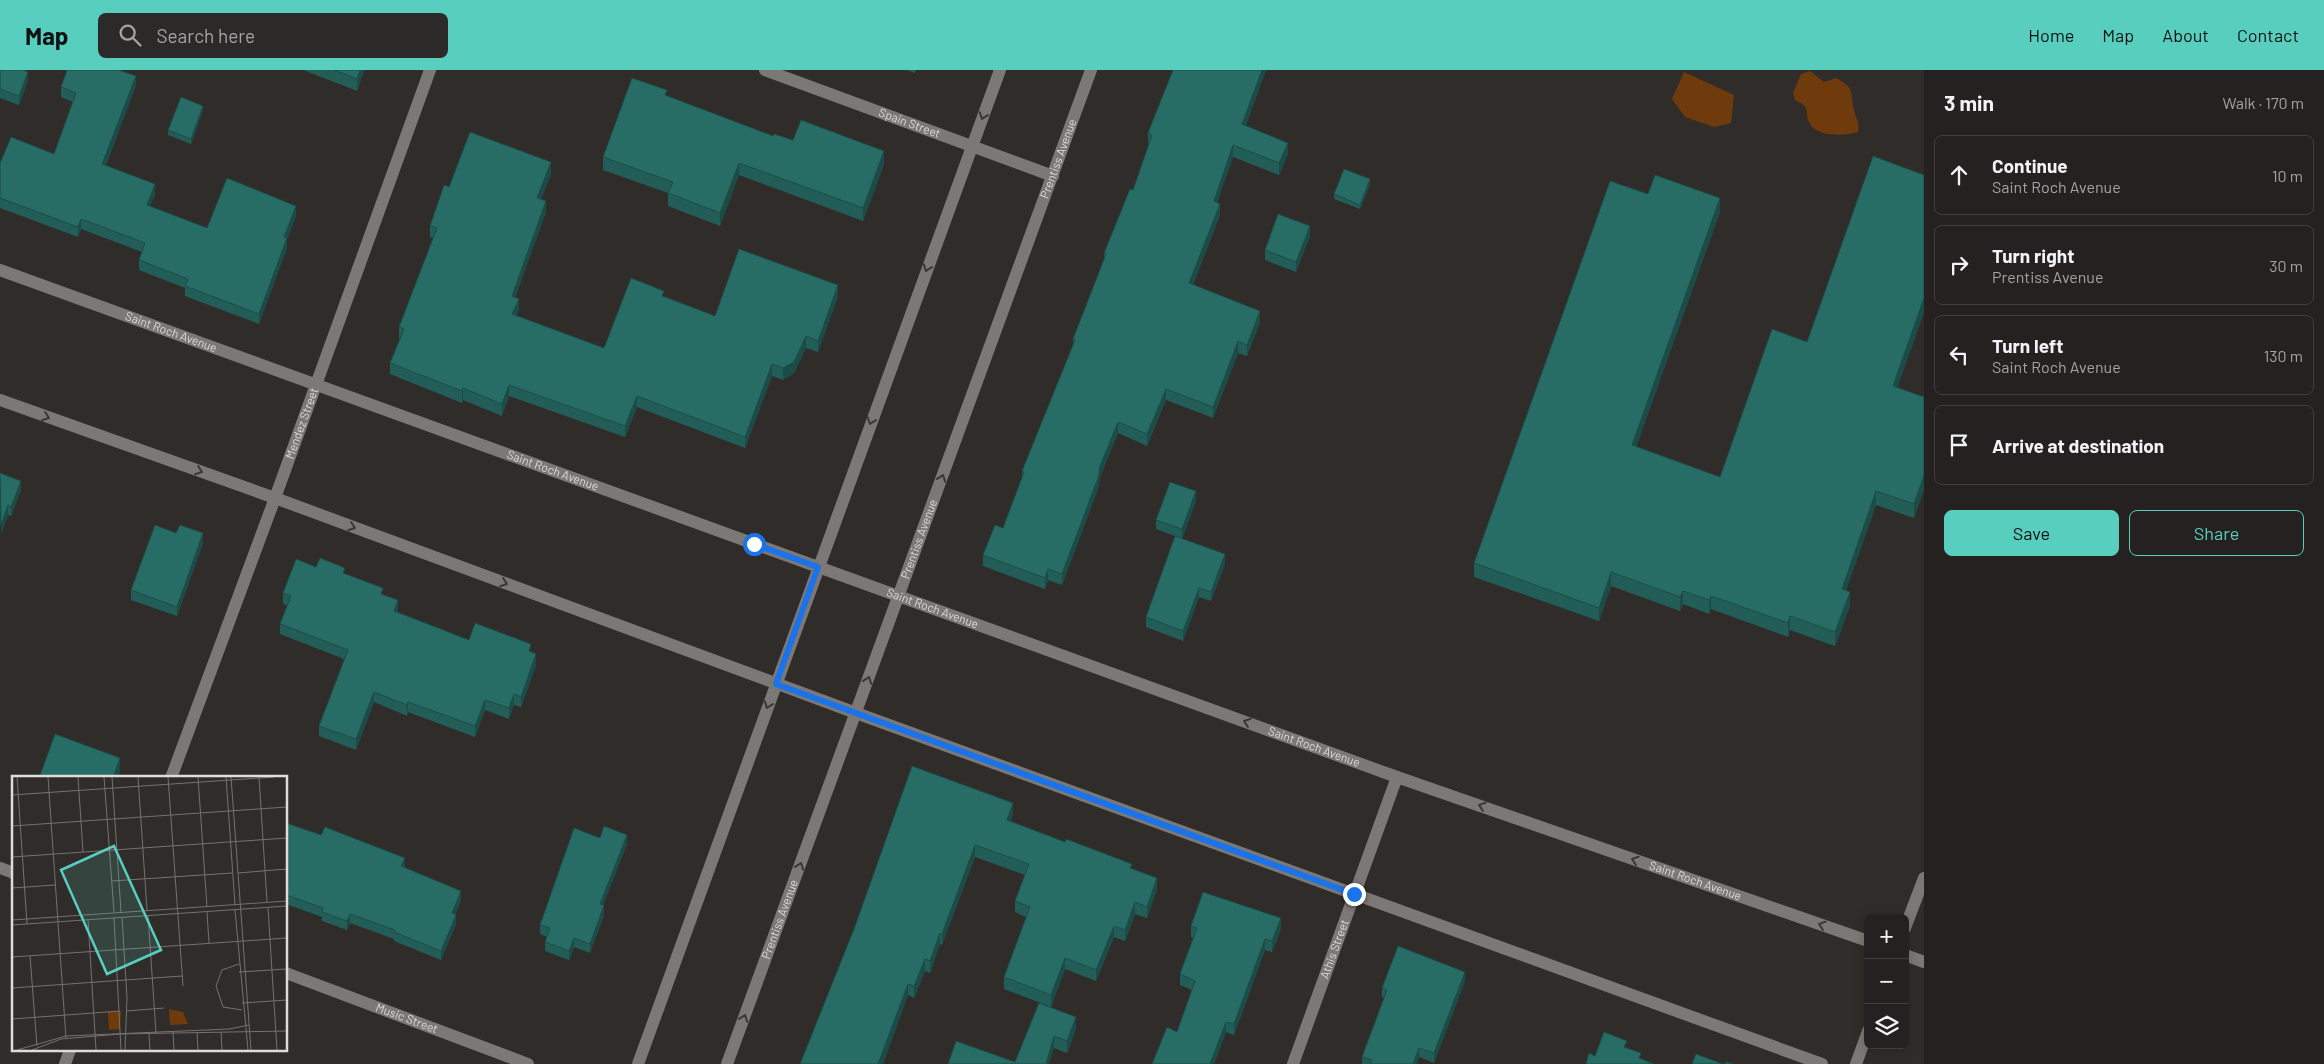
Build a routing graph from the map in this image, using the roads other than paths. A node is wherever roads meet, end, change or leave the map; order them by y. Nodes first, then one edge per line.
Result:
1 (430, 70) edge
2 (765, 70) edge
3 (1000, 70) edge
4 (1091, 70) edge
5 (972, 146) junction
6 (1052, 176) junction
7 (0, 270) edge
8 (316, 385) junction
9 (0, 400) edge
10 (275, 498) junction
11 (818, 567) junction
12 (899, 596) junction
13 (776, 684) junction
14 (856, 713) junction
15 (172, 776) edge
16 (1397, 777) junction
17 (0, 868) edge
18 (12, 872) edge
19 (1924, 878) edge
20 (1354, 894) junction
21 (1909, 917) edge
22 (1864, 940) edge
23 (1909, 956) edge
24 (1924, 962) edge
25 (288, 974) edge
26 (1864, 1042) edge
27 (69, 1052) edge
28 (65, 1064) edge
29 (528, 1064) edge
30 (638, 1064) edge
31 (727, 1064) edge
32 (1293, 1064) edge
33 (1822, 1064) edge
34 (1856, 1064) edge

1 - 8 street, Mendez Street
2 - 5 street, Spain Street
3 -> 5 street
4 - 6 street, Prentiss Avenue
5 - 6 street, Spain Street
5 -> 11 street
12 -> 6 street, Prentiss Avenue
7 - 8 street, Saint Roch Avenue
8 - 10 street, Mendez Street
8 - 11 street, Saint Roch Avenue
9 -> 10 street
10 -> 13 street
10 - 15 street, Mendez Street
11 - 12 street, Saint Roch Avenue
11 - 13 street
14 -> 12 street, Prentiss Avenue
16 -> 12 street, Saint Roch Avenue
13 - 14 street
13 -> 30 street
14 - 20 street
31 -> 14 street, Prentiss Avenue
16 - 20 street, Athis Street
22 -> 16 street, Saint Roch Avenue
17 - 18 street
19 - 21 street
20 - 32 street, Athis Street
20 - 33 street
23 - 24 street
25 - 29 street, Music Street
26 - 34 street
27 - 28 street

